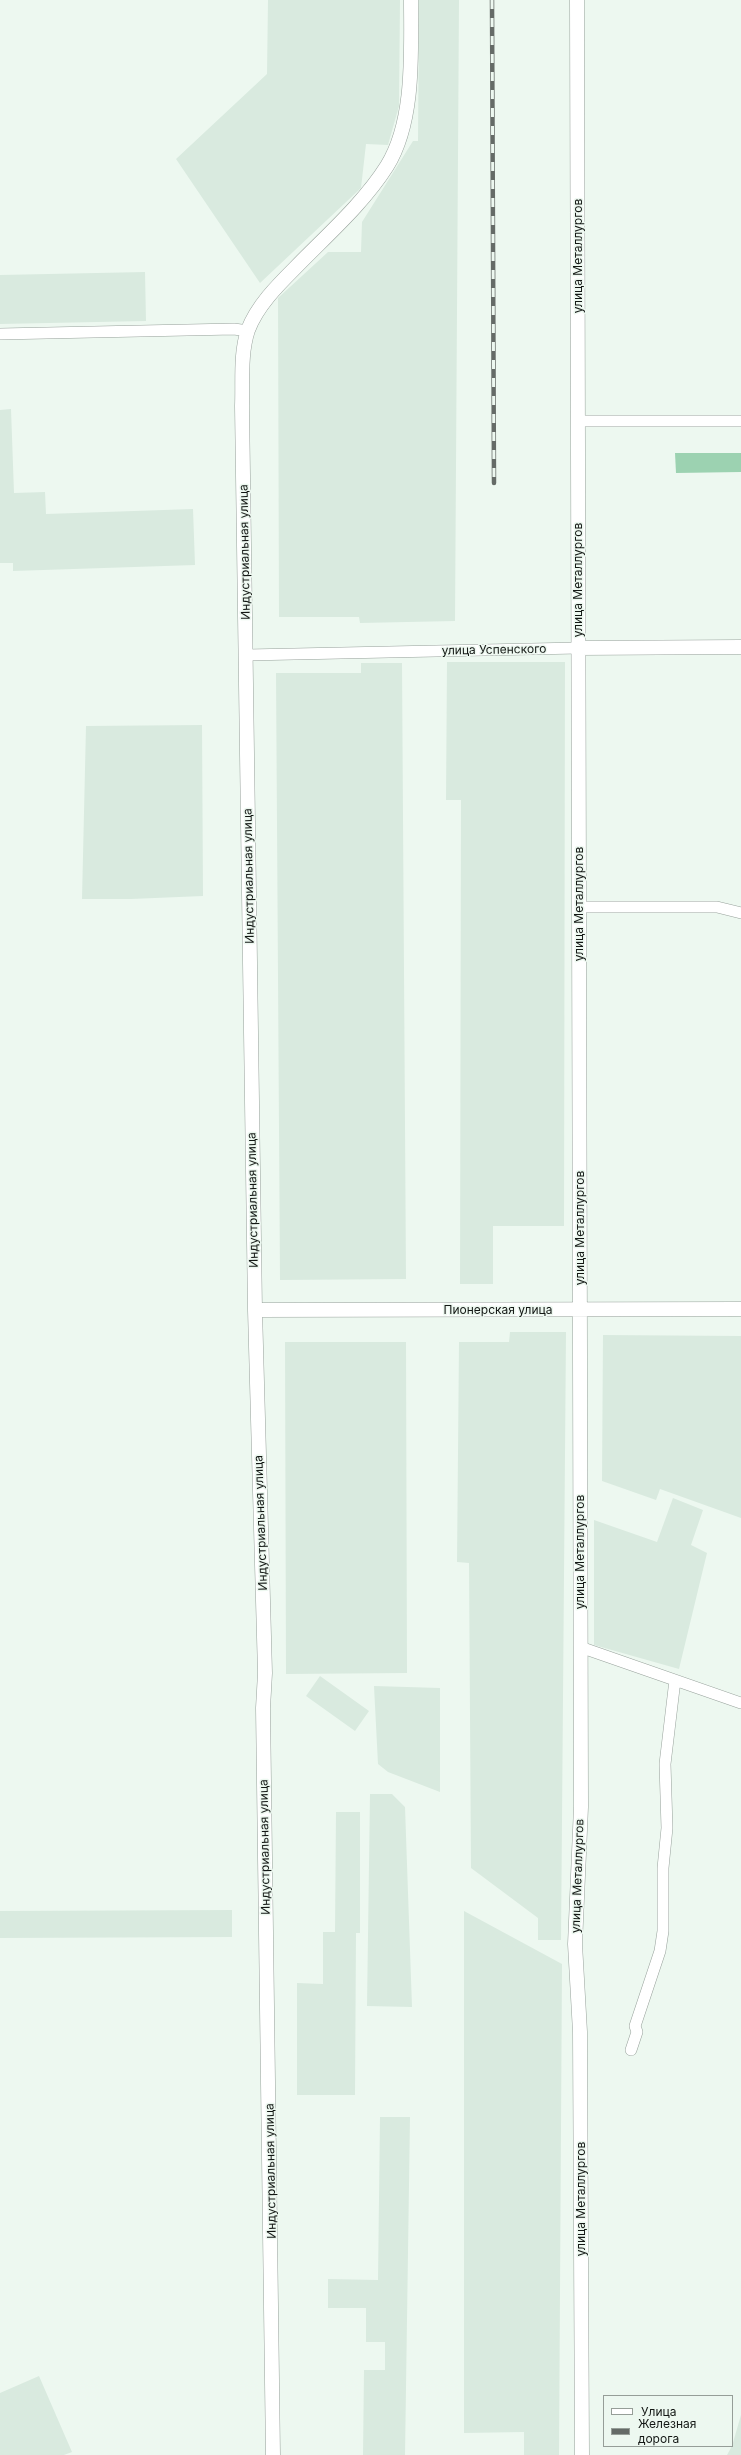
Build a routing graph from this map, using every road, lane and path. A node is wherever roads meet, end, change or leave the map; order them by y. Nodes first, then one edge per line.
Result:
1 (411, 0) edge
2 (577, 0) edge
3 (248, 331) junction
4 (0, 334) edge
5 (578, 421) junction
6 (741, 421) edge
7 (741, 647) edge
8 (578, 648) junction
9 (247, 655) junction
10 (579, 907) junction
11 (741, 913) edge
12 (741, 1309) edge
13 (255, 1310) junction
14 (580, 1310) junction
15 (580, 1647) junction
16 (675, 1680) junction
17 (741, 1703) edge
18 (631, 2050) dead end
19 (274, 2455) edge
20 (582, 2455) edge

1 - 3 street, Индустриальная улица
2 - 5 street, улица Металлургов
3 - 4 street
3 - 9 street, Индустриальная улица
5 - 6 street
5 - 8 street, улица Металлургов
7 - 8 street, улица Успенского
8 - 9 street, улица Успенского
8 - 10 street, улица Металлургов
9 - 13 street, Индустриальная улица
10 - 11 street
10 - 14 street, улица Металлургов
12 - 14 street, Пионерская улица
13 - 14 street, Пионерская улица
13 - 19 street, Индустриальная улица
14 - 15 street, улица Металлургов
15 - 16 street
15 - 20 street, улица Металлургов
16 - 17 street
16 - 18 street

